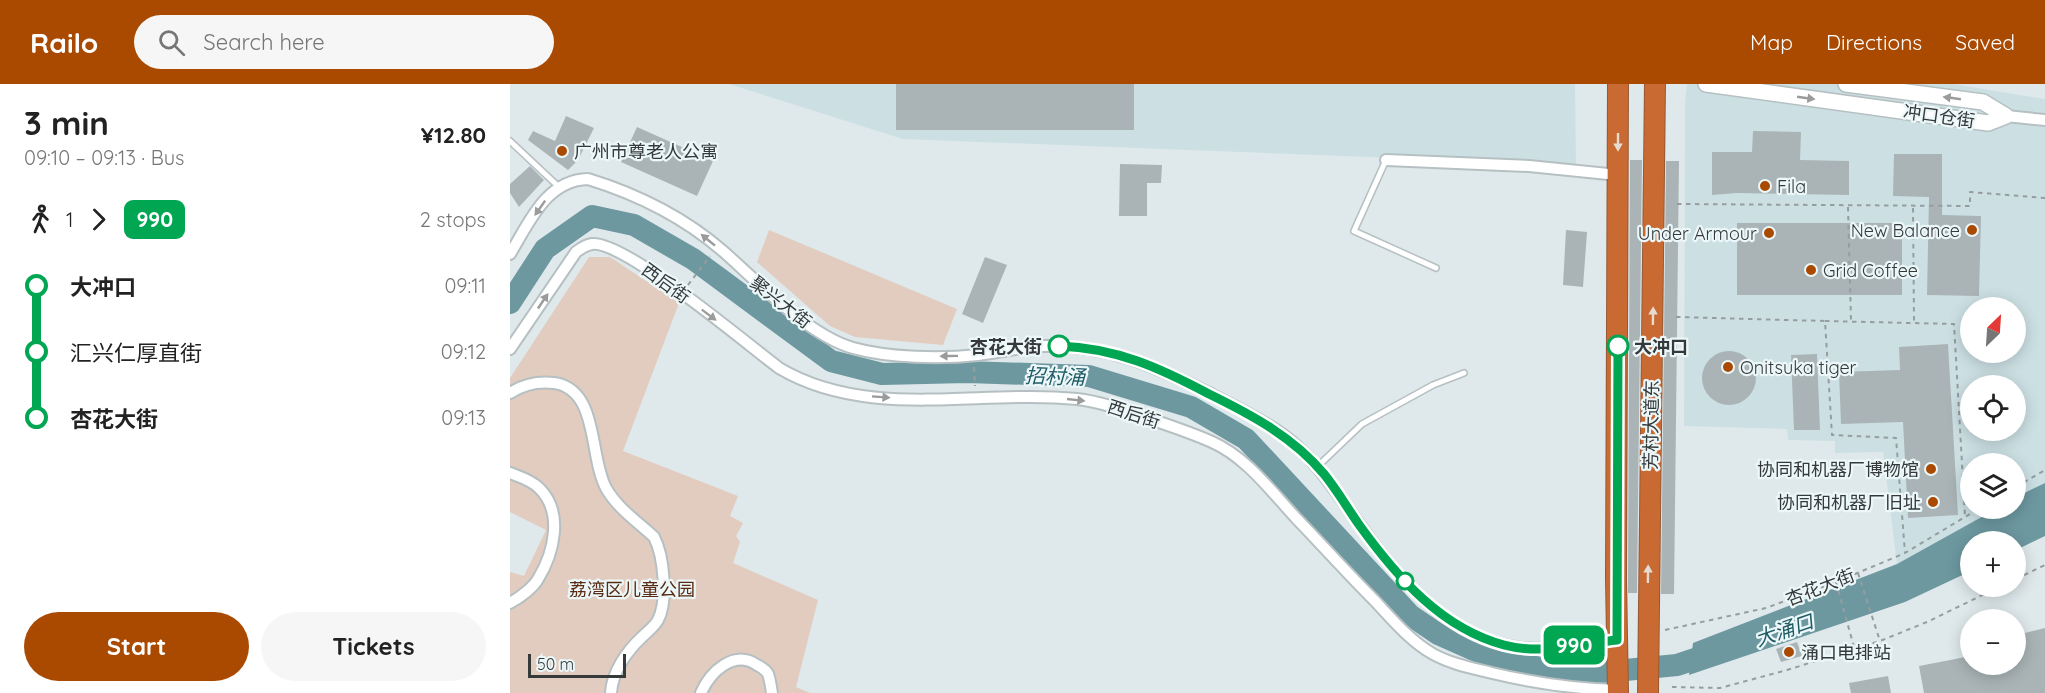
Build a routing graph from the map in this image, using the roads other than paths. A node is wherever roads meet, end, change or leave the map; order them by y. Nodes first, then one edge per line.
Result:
1 (1618, 84) edge
2 (1655, 84) edge
3 (1706, 84) edge
4 (1846, 84) edge
5 (2006, 116) junction
6 (2045, 120) edge
7 (510, 141) edge
8 (1386, 160) joint
9 (1618, 175) junction
10 (559, 187) junction
11 (510, 254) edge
12 (1436, 268) dead end
13 (510, 349) edge
14 (1464, 373) dead end
15 (510, 393) edge
16 (1317, 467) junction
17 (510, 473) edge
18 (510, 603) edge
19 (1617, 640) junction
20 (1647, 678) edge
21 (1618, 681) edge
22 (611, 693) edge
23 (702, 693) edge
24 (772, 693) edge

1 -> 9 highway, 芳村大道东
20 -> 2 highway, 芳村大道东
3 -> 5 street, 冲口仓街
5 -> 4 street, 冲口仓街
5 - 6 street
7 - 10 lane
8 - 9 street
8 - 12 lane
9 - 19 highway, 芳村大道东
10 -> 11 street, 聚兴大街
16 -> 10 street, 聚兴大街
13 -> 21 street, 西后街
14 - 16 lane
15 - 22 street
16 - 19 street
17 - 18 street
19 - 21 highway, 芳村大道东
23 - 24 street

